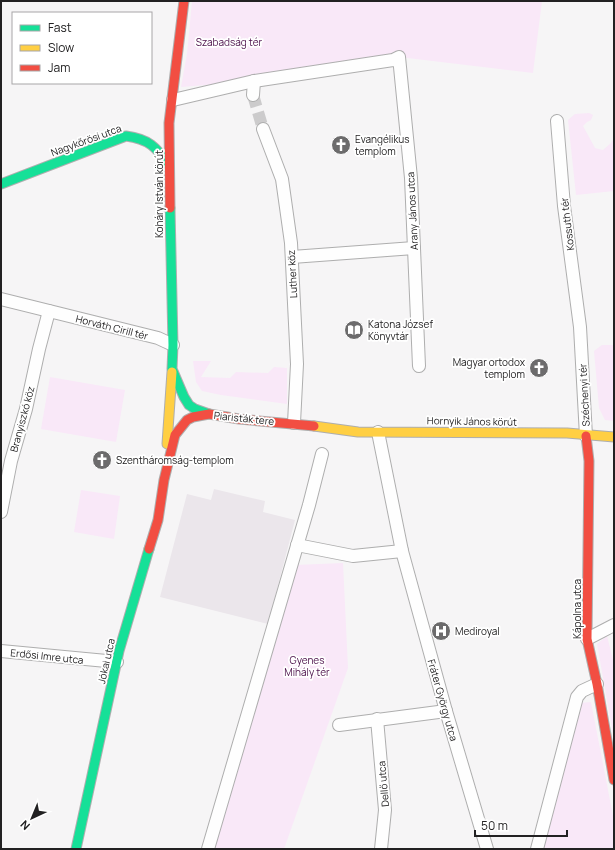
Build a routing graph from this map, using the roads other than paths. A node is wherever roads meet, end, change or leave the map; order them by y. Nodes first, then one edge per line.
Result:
1 (184, 1) edge
2 (254, 81) junction
3 (253, 95) tunnel mouth
4 (173, 100) junction
5 (557, 122) dead end
6 (263, 129) tunnel mouth
7 (169, 165) junction
8 (1, 184) edge
9 (414, 248) junction
10 (292, 257) junction
11 (1, 299) edge
12 (49, 311) junction
13 (580, 327) joint
14 (173, 345) junction
15 (419, 366) dead end
16 (172, 369) junction
17 (210, 414) junction
18 (294, 423) junction
19 (358, 432) joint
20 (378, 432) junction
21 (586, 436) junction
22 (614, 437) edge
23 (322, 454) dead end
24 (164, 480) junction
25 (1, 512) edge
26 (297, 545) junction
27 (402, 551) junction
28 (614, 625) edge
29 (587, 639) junction
30 (1, 651) edge
31 (117, 662) junction
32 (597, 684) junction
33 (446, 711) junction
34 (377, 719) junction
35 (339, 725) dead end
36 (614, 780) edge
37 (76, 849) edge
38 (208, 849) edge
39 (381, 849) edge
40 (488, 849) edge
41 (537, 849) edge

1 - 4 street, Koháry István körút
2 - 3 street
2 - 4 street
2 - 9 street, Arany János utca
4 - 7 street, Koháry István körút
5 - 13 street, Kossuth tér
6 - 10 street, Luther köz
7 - 8 street, Nagykőrösi utca
7 - 14 street, Koháry István körút
9 - 10 street
9 - 15 street, Arany János utca
10 - 18 street, Luther köz
11 - 12 street, Horváth Cirill tér
12 - 14 street, Horváth Cirill tér
12 - 25 street, Branyiszkó köz
13 - 21 street, Széchenyi tér
14 - 16 street, Koháry István körút
16 - 17 street, Koháry István körút
16 - 24 street
17 - 18 street, Piaristák tere
17 - 24 street, Piaristák tere
18 - 19 street, Piaristák tere
19 - 20 street, Hornyik János körút
20 - 21 street, Hornyik János körút
20 - 27 street
21 - 22 street, Széchenyi tér
21 - 29 street, Kápolna utca
23 - 26 street
24 - 31 street, Jókai utca
26 - 27 street
26 - 38 street
27 - 33 street, Fráter György utca
28 - 29 street
29 - 32 street, Kápolna utca
30 - 31 street, Erdősi Imre utca
31 - 37 street, Jókai utca
32 - 36 street, Kápolna utca
32 - 41 street
33 - 34 street
33 - 40 street, Fráter György utca
34 - 35 street
34 - 39 street, Dellő utca

